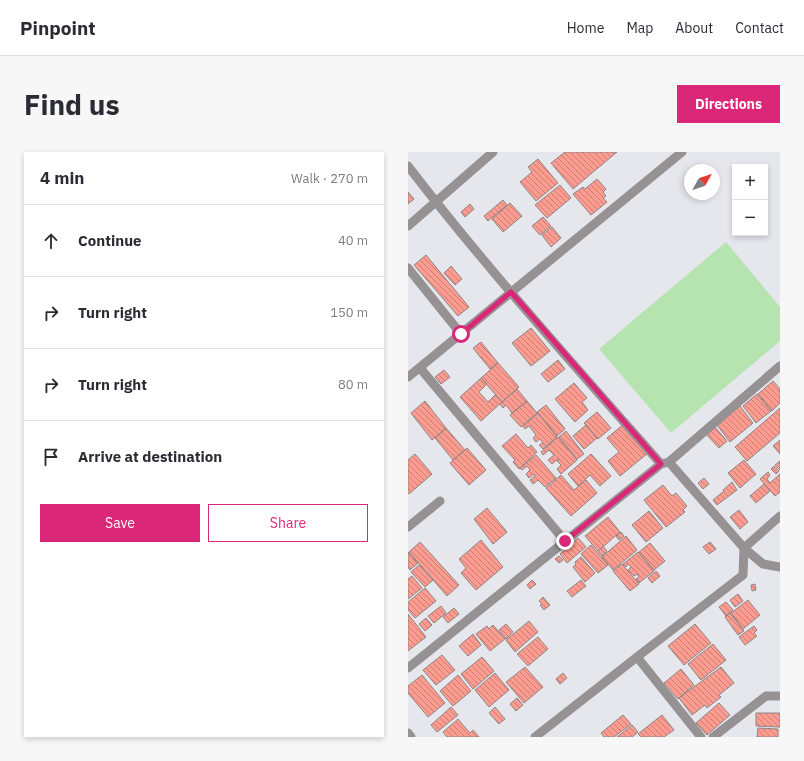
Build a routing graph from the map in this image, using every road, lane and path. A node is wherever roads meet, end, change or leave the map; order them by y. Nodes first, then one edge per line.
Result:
1 (493, 152) edge
2 (682, 152) edge
3 (408, 166) edge
4 (436, 202) junction
5 (408, 226) edge
6 (408, 268) edge
7 (511, 292) junction
8 (461, 334) junction
9 (780, 366) edge
10 (420, 368) junction
11 (408, 377) edge
12 (665, 463) junction
13 (440, 501) dead end
14 (780, 516) edge
15 (408, 527) edge
16 (565, 541) junction
17 (744, 548) junction
18 (780, 567) edge
19 (637, 657) junction
20 (408, 668) edge
21 (780, 696) edge
22 (408, 733) edge
23 (411, 737) edge
24 (535, 737) edge
25 (701, 737) edge
26 (713, 737) edge

1 - 4 street
2 - 7 street
3 - 4 street
4 - 5 street
4 - 7 street
6 - 8 street
7 - 8 street
7 - 12 street
8 - 10 street
9 - 12 street
10 - 11 street
10 - 16 street
12 - 16 street
12 - 17 street
13 - 15 street
14 - 17 street
16 - 20 street
17 - 18 street
17 - 19 street
19 - 24 street
19 - 25 street
21 - 26 street
22 - 23 street

